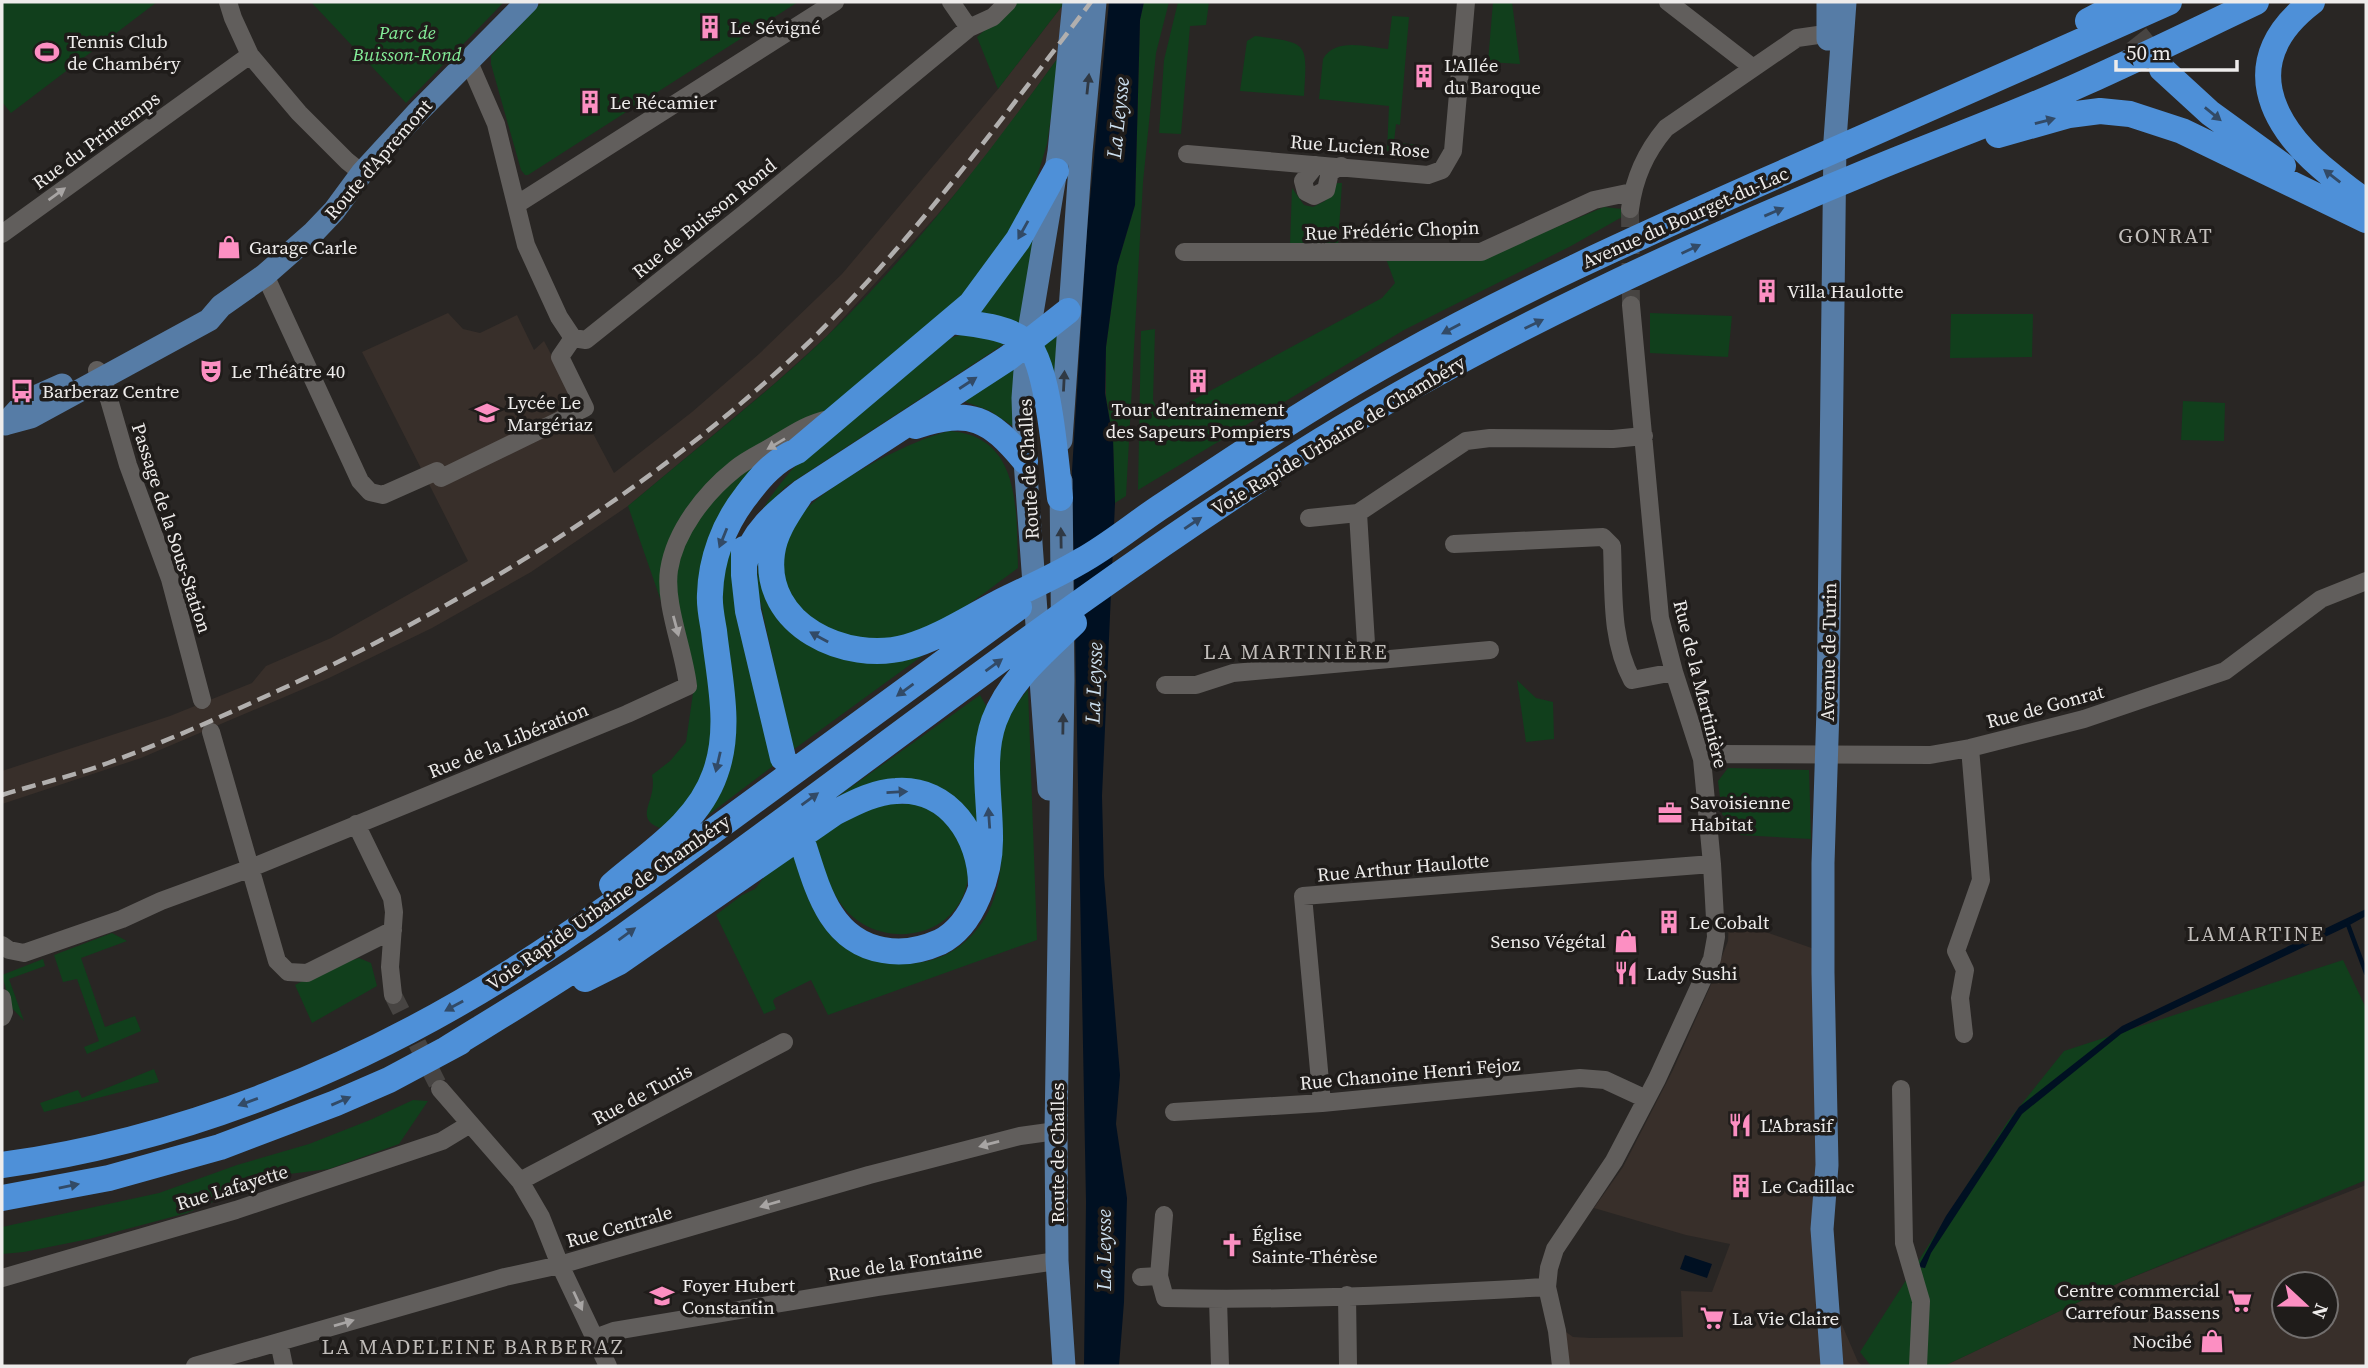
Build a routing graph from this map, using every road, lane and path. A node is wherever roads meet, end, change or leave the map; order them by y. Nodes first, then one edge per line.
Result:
1 (228, 2) edge
2 (527, 2) edge
3 (835, 2) edge
4 (951, 2) edge
5 (1008, 2) edge
6 (1074, 2) edge
7 (1096, 2) edge
8 (1466, 2) edge
9 (1668, 2) edge
10 (1828, 2) edge
11 (1845, 2) edge
12 (2124, 2) edge
13 (2169, 2) edge
14 (2256, 2) edge
15 (2312, 2) edge
16 (969, 28) junction
17 (1835, 33) junction
18 (250, 55) junction
19 (469, 62) junction
20 (1752, 67) junction
21 (2162, 69) tunnel mouth
22 (1911, 115) junction
23 (1847, 139) junction
24 (1187, 154) dead end
25 (1316, 165) junction
26 (1341, 166) junction
27 (1056, 171) junction
28 (362, 173) junction
29 (1860, 174) junction
30 (2354, 204) edge
31 (516, 205) junction
32 (2366, 220) edge
33 (1740, 227) joint
34 (2, 234) edge
35 (1184, 252) dead end
36 (265, 275) junction
37 (1632, 286) junction
38 (1512, 297) joint
39 (1068, 312) junction
40 (952, 321) junction
41 (573, 338) junction
42 (1027, 343) junction
43 (99, 374) junction
44 (838, 417) junction
45 (3, 425) edge
46 (890, 434) junction
47 (1644, 436) junction
48 (797, 451) junction
49 (1025, 461) junction
50 (802, 492) junction
51 (1060, 498) junction
52 (1358, 513) junction
53 (1309, 518) dead end
54 (1454, 544) dead end
55 (1135, 564) junction
56 (744, 565) junction
57 (2366, 581) edge
58 (1019, 600) junction
59 (1490, 650) dead end
60 (1367, 660) junction
61 (1674, 672) junction
62 (1166, 685) dead end
63 (202, 700) dead end
64 (211, 732) dead end
65 (1970, 748) junction
66 (1826, 755) junction
67 (782, 758) dead end
68 (1702, 759) junction
69 (356, 824) junction
70 (804, 847) dead end
71 (1713, 864) junction
72 (251, 867) junction
73 (981, 885) junction
74 (393, 930) junction
75 (1059, 940) junction
76 (4, 951) edge
77 (513, 971) junction
78 (393, 995) tunnel mouth
79 (2, 998) edge
80 (2, 1017) edge
81 (1964, 1034) dead end
82 (784, 1042) dead end
83 (445, 1050) junction
84 (440, 1089) tunnel mouth
85 (1901, 1089) dead end
86 (1646, 1098) junction
87 (1322, 1103) junction
88 (1174, 1112) dead end
89 (470, 1124) junction
90 (1056, 1131) junction
91 (2, 1165) edge
92 (1828, 1165) junction
93 (520, 1181) junction
94 (2, 1198) edge
95 (1164, 1215) dead end
96 (1057, 1261) junction
97 (560, 1265) junction
98 (2, 1278) edge
99 (1547, 1287) junction
100 (1347, 1295) junction
101 (1218, 1299) junction
102 (595, 1338) junction
103 (279, 1342) junction
104 (195, 1366) edge
105 (284, 1366) edge
106 (608, 1366) edge
107 (1064, 1366) edge
108 (1220, 1366) edge
109 (1348, 1366) edge
110 (1561, 1366) edge
111 (1832, 1366) edge
112 (1846, 1366) edge
113 (1918, 1366) edge

1 - 18 street
2 - 19 main road, Route d'Apremont
3 - 31 street
4 - 16 street
5 - 16 street, Rue de Buisson Rond
6 - 27 main road, Route de Challes
39 -> 7 main road, Route de Challes
8 - 26 street, Rue Lucien Rose
9 - 20 street
10 - 17 main road, Avenue de Turin
11 - 17 main road, Avenue de Turin
12 - 22 highway
13 - 22 highway
14 - 29 highway
30 -> 15 highway
16 - 41 street, Rue de Buisson Rond
17 - 20 street
17 - 23 main road, Avenue de Turin
18 - 28 street
34 -> 18 street, Rue du Printemps
19 - 28 main road, Route d'Apremont
19 - 31 street
20 - 35 street, Rue Frédéric Chopin
21 -> 30 highway
22 - 23 highway
23 - 38 highway, Avenue du Bourget-du-Lac
23 - 66 main road, Avenue de Turin
24 - 25 street, Rue Lucien Rose
25 - 26 street, Rue Lucien Rose
25 - 26 street
27 -> 40 highway
27 - 42 main road, Route de Challes
28 - 36 main road, Route d'Apremont
29 -> 30 highway
33 -> 29 highway, Avenue du Bourget-du-Lac
30 - 32 highway
31 - 41 street
37 -> 33 highway, Voie Rapide Urbaine de Chambéry
36 - 41 street
36 - 43 main road, Route d'Apremont
37 - 47 street, Rue de la Martinière
55 -> 37 highway, Voie Rapide Urbaine de Chambéry
38 -> 58 highway, Voie Rapide Urbaine de Chambéry
39 - 42 highway
51 -> 39 main road, Route de Challes
40 - 42 highway
40 - 44 highway
46 -> 42 highway
42 - 49 main road, Route de Challes
42 - 51 highway
43 - 45 main road, Route d'Apremont
43 - 63 street, Passage de la Sous-Station
44 - 48 highway
44 -> 69 street, Rue de la Libération
46 - 49 highway
46 - 50 highway
47 - 52 street
47 - 61 street, Rue de la Martinière
48 - 56 highway
48 -> 77 highway
49 - 75 main road, Route de Challes
50 - 56 highway
58 -> 50 highway
75 -> 51 main road, Route de Challes
52 - 53 street
52 - 60 street
54 - 61 street
73 -> 55 highway
83 -> 55 highway
56 - 67 highway
57 - 65 street, Rue de Gonrat
58 -> 77 highway, Voie Rapide Urbaine de Chambéry
59 - 60 street
60 - 62 street
61 - 68 street, Rue de la Martinière
64 - 72 street
65 - 66 street, Rue de Gonrat
65 - 81 street
66 - 68 street, Rue de Gonrat
66 - 92 main road, Avenue de Turin
68 - 71 street, Rue de la Martinière
69 - 72 street, Rue de la Libération
69 - 74 street
70 - 73 highway
71 - 86 street, Rue de la Martinière
71 - 87 street, Rue Arthur Haulotte
72 - 74 street
72 - 76 street, Rue de la Libération
83 -> 73 highway
74 - 78 street
75 - 90 main road, Route de Challes
77 -> 91 highway, Voie Rapide Urbaine de Chambéry
79 - 80 street
82 - 93 street, Rue de Tunis
94 -> 83 highway
84 - 89 street
85 - 113 street
86 - 87 street, Rue Chanoine Henri Fejoz
86 - 99 street, Rue de la Martinière
87 - 88 street, Rue Chanoine Henri Fejoz
89 - 93 street
89 - 98 street, Rue Lafayette
90 - 96 main road, Route de Challes
90 -> 97 street, Rue Centrale
92 - 111 main road, Avenue de Turin
92 - 112 main road, Avenue de Turin
93 - 97 street
95 - 101 street
96 - 102 street, Rue de la Fontaine
96 - 107 main road, Route de Challes
97 -> 102 street
103 -> 97 street, Rue Centrale
99 - 100 street
99 - 110 street, Rue de la Martinière
100 - 101 street
100 - 109 street
101 - 108 street
102 - 106 street
103 - 104 street, Rue Centrale
103 - 105 street

